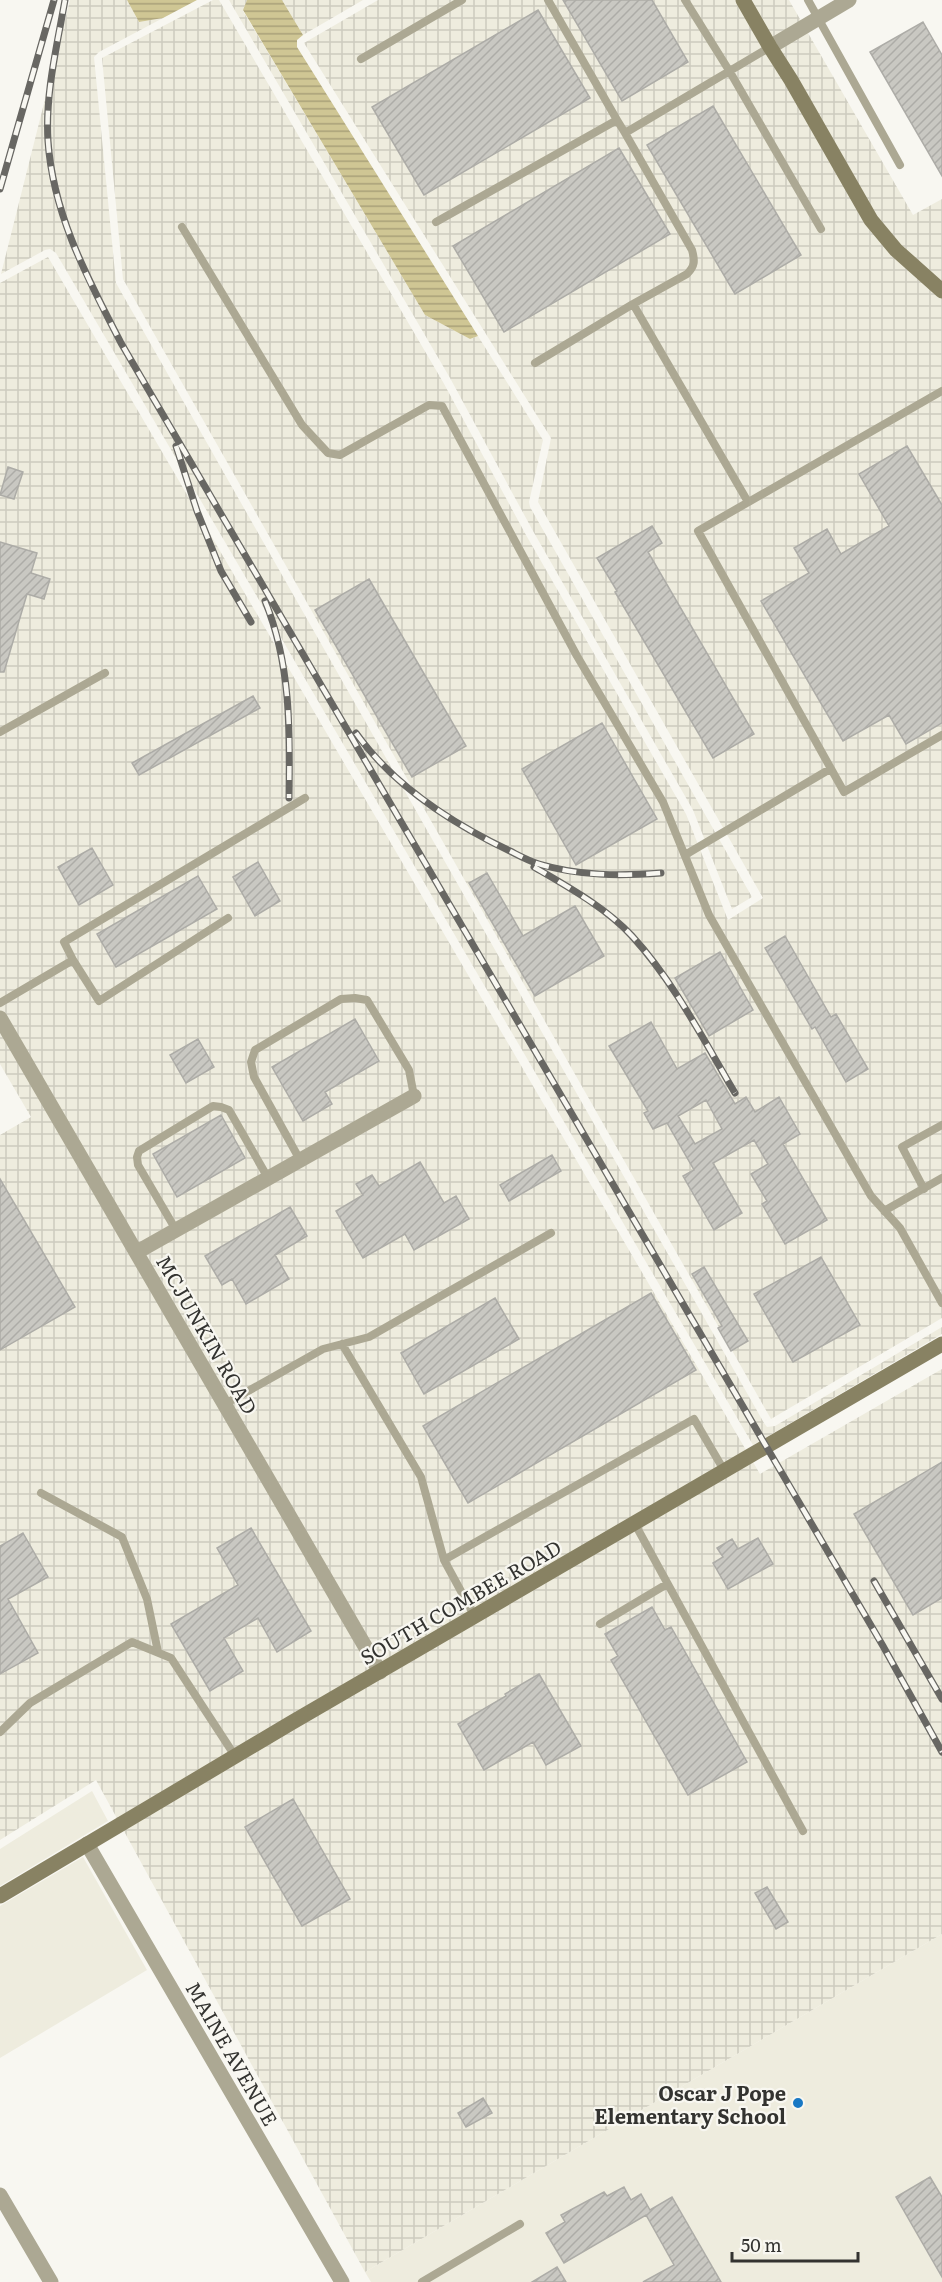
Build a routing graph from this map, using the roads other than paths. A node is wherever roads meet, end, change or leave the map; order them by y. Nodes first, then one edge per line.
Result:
1 (462, 0) edge
2 (548, 0) edge
3 (685, 0) edge
4 (743, 0) edge
5 (808, 0) edge
6 (849, 0) edge
7 (819, 18) junction
8 (770, 47) junction
9 (361, 59) dead end
10 (730, 72) junction
11 (617, 120) junction
12 (625, 133) junction
13 (900, 165) dead end
14 (436, 222) dead end
15 (182, 227) dead end
16 (821, 229) dead end
17 (942, 291) edge
18 (633, 304) junction
19 (535, 363) dead end
20 (942, 391) edge
21 (748, 502) junction
22 (105, 673) dead end
23 (0, 732) edge
24 (942, 735) edge
25 (830, 769) junction
26 (305, 798) dead end
27 (685, 855) junction
28 (228, 918) dead end
29 (73, 960) junction
30 (0, 1003) edge
31 (0, 1018) edge
32 (414, 1096) joint
33 (942, 1125) edge
34 (300, 1160) junction
35 (268, 1178) junction
36 (942, 1179) edge
37 (924, 1189) junction
38 (884, 1211) junction
39 (176, 1230) junction
40 (551, 1233) dead end
41 (136, 1252) junction
42 (942, 1303) edge
43 (342, 1344) junction
44 (942, 1344) edge
45 (225, 1404) junction
46 (725, 1472) junction
47 (41, 1493) dead end
48 (635, 1524) junction
49 (444, 1560) junction
50 (667, 1584) junction
51 (475, 1617) junction
52 (600, 1624) dead end
53 (158, 1652) junction
54 (380, 1672) junction
55 (0, 1732) edge
56 (235, 1756) junction
57 (803, 1831) dead end
58 (87, 1844) junction
59 (0, 1896) edge
60 (0, 2195) edge
61 (520, 2224) dead end
62 (51, 2282) edge
63 (342, 2282) edge
64 (422, 2282) edge

1 - 9 lane
2 - 11 lane
3 - 10 lane
4 - 8 main road
5 - 7 lane
6 - 7 street
7 - 8 street
7 - 13 lane
8 - 10 lane
8 - 17 main road
10 - 12 lane
10 - 16 lane
11 - 12 lane
11 - 14 lane
12 - 18 lane
15 - 27 lane
18 - 19 lane
18 - 21 lane
20 - 21 lane
21 - 25 lane
22 - 23 lane
24 - 25 lane
25 - 27 lane
26 - 29 lane
27 - 38 lane
28 - 29 lane
29 - 30 lane
31 - 41 street, MCJUNKIN ROAD
32 - 34 street
32 - 34 lane
33 - 37 lane
34 - 35 street
35 - 39 street
35 - 39 lane
36 - 37 lane
37 - 38 lane
38 - 42 lane
39 - 41 street
40 - 43 lane
41 - 45 street, MCJUNKIN ROAD
43 - 45 lane
43 - 49 lane
44 - 46 main road, SOUTH COMBEE ROAD
45 - 54 street, MCJUNKIN ROAD
46 - 48 main road, SOUTH COMBEE ROAD
46 - 49 lane
47 - 53 lane
48 - 50 lane
48 - 51 main road, SOUTH COMBEE ROAD
49 - 51 lane
50 - 52 lane
50 - 57 lane
51 - 54 main road, SOUTH COMBEE ROAD
53 - 55 lane
53 - 56 lane
54 - 56 main road, SOUTH COMBEE ROAD
56 - 58 main road, SOUTH COMBEE ROAD
58 - 59 main road, SOUTH COMBEE ROAD
58 - 63 street, MAINE AVENUE
60 - 62 street
61 - 64 lane

